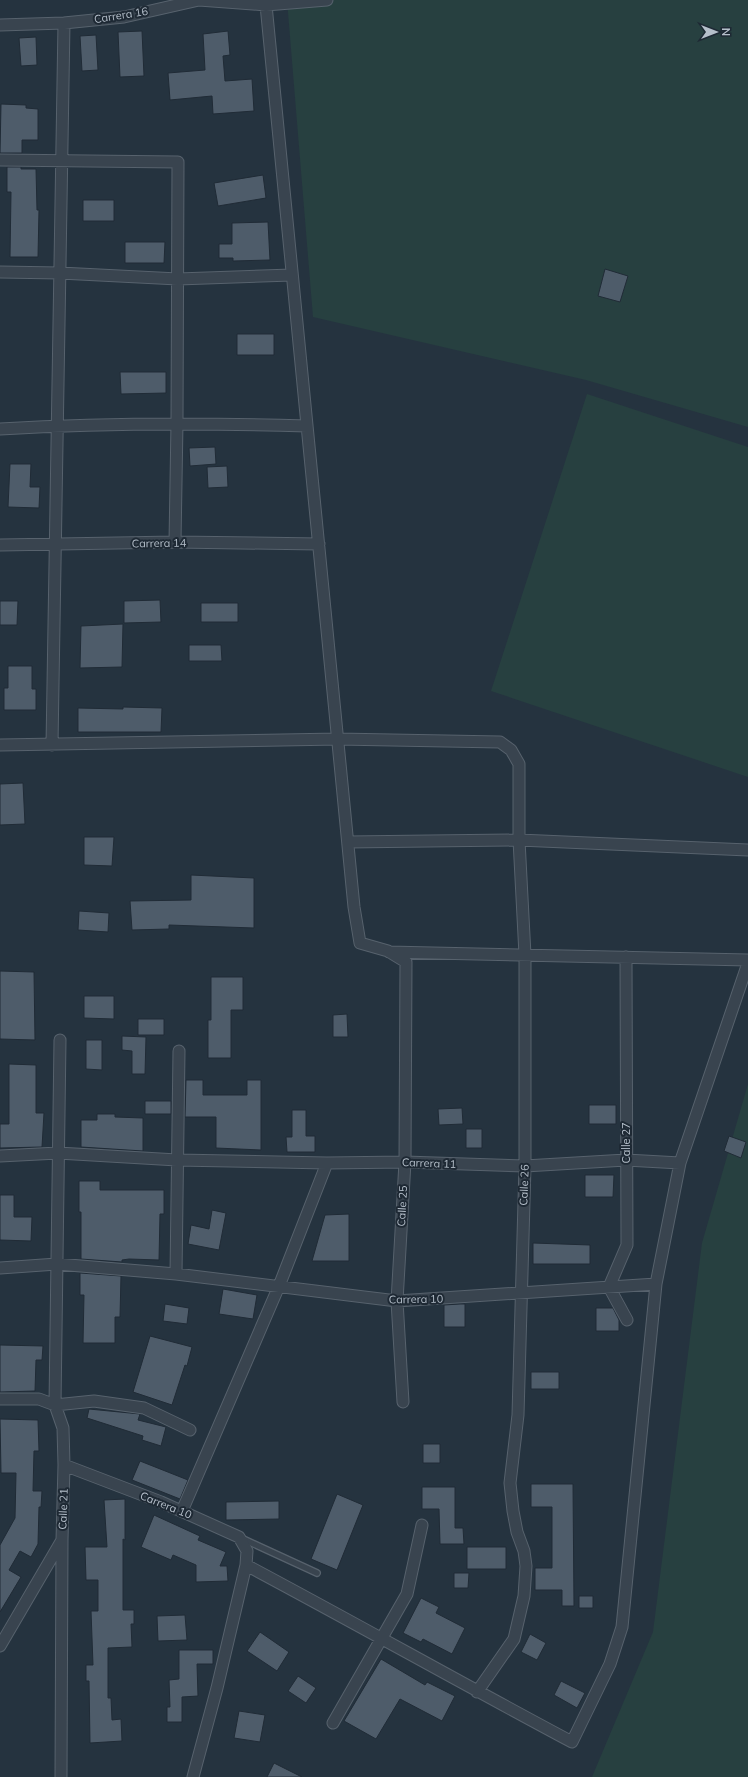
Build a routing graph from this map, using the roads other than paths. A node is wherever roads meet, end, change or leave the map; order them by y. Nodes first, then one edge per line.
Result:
1 (327, 0) edge
2 (266, 4) junction
3 (64, 23) junction
4 (0, 25) edge
5 (0, 160) edge
6 (62, 160) junction
7 (0, 272) edge
8 (60, 272) junction
9 (292, 275) junction
10 (178, 279) junction
11 (177, 423) junction
12 (57, 425) junction
13 (307, 426) junction
14 (0, 429) edge
15 (175, 542) junction
16 (319, 544) junction
17 (0, 545) edge
18 (55, 545) junction
19 (338, 739) junction
20 (0, 745) edge
21 (52, 745) junction
22 (519, 840) junction
23 (348, 842) junction
24 (748, 850) edge
25 (388, 952) junction
26 (525, 955) junction
27 (626, 957) junction
28 (748, 960) edge
29 (748, 963) edge
30 (60, 1040) dead end
31 (179, 1051) dead end
32 (58, 1153) junction
33 (0, 1156) edge
34 (177, 1160) junction
35 (626, 1160) junction
36 (405, 1162) junction
37 (326, 1163) junction
38 (680, 1163) junction
39 (525, 1166) junction
40 (57, 1264) junction
41 (0, 1268) edge
42 (176, 1274) junction
43 (656, 1284) junction
44 (279, 1286) junction
45 (608, 1287) junction
46 (521, 1294) junction
47 (397, 1301) junction
48 (627, 1320) dead end
49 (0, 1399) edge
50 (403, 1402) dead end
51 (55, 1405) junction
52 (190, 1430) dead end
53 (64, 1465) junction
54 (182, 1511) junction
55 (422, 1525) dead end
56 (239, 1537) junction
57 (62, 1540) junction
58 (246, 1565) junction
59 (317, 1573) dead end
60 (382, 1638) junction
61 (0, 1646) edge
62 (477, 1692) junction
63 (333, 1723) dead end
64 (61, 1777) edge
65 (193, 1777) edge

1 - 2 street, Carrera 16
2 - 3 street, Carrera 16
2 - 9 street
3 - 4 street, Carrera 16
3 - 6 street
5 - 6 street
6 - 8 street
6 - 10 street
7 - 8 street
8 - 10 street
8 - 12 street
9 - 10 street
9 - 13 street
10 - 11 street
11 - 12 street
11 - 13 street
11 - 15 street
12 - 14 street
12 - 18 street
13 - 16 street
15 - 16 street, Carrera 14
15 - 18 street, Carrera 14
16 - 19 street
17 - 18 street, Carrera 14
18 - 21 street
19 - 21 street, Calle 26
19 - 22 street, Calle 26
19 - 23 street
20 - 21 street, Calle 26
22 - 23 street
22 - 24 street
22 - 26 street, Calle 26
23 - 25 street
25 - 26 street
25 - 36 street, Calle 25
26 - 27 street
26 - 39 street, Calle 26
27 - 28 street
27 - 35 street, Calle 27
29 - 38 street
30 - 32 street, Calle 21
31 - 34 street
32 - 33 street, Carrera 11
32 - 34 street, Carrera 11
32 - 40 street, Calle 21
34 - 37 street, Carrera 11
34 - 42 street
35 - 38 street, Carrera 11
35 - 39 street, Carrera 11
35 - 45 street, Calle 27
36 - 37 street, Carrera 11
36 - 39 street, Carrera 11
36 - 47 street, Calle 25
37 - 44 street
38 - 43 street
39 - 46 street, Calle 26
40 - 41 street, Carrera 10
40 - 42 street, Carrera 10
40 - 51 street, Calle 21
42 - 44 street, Carrera 10
43 - 45 street, Carrera 10
43 - 62 street
44 - 47 street, Carrera 10
44 - 54 street
45 - 46 street, Carrera 10
45 - 48 street
46 - 47 street, Carrera 10
46 - 62 street, Calle 26
47 - 50 street, Calle 25
49 - 51 street
51 - 52 street
51 - 53 street, Calle 21
53 - 54 street, Carrera 10
53 - 57 street, Calle 21
54 - 56 street, Carrera 10
55 - 60 street
56 - 58 street
56 - 59 lane
57 - 61 street, Calle 21
57 - 64 street
58 - 60 street
58 - 65 street
60 - 62 street
60 - 63 street

